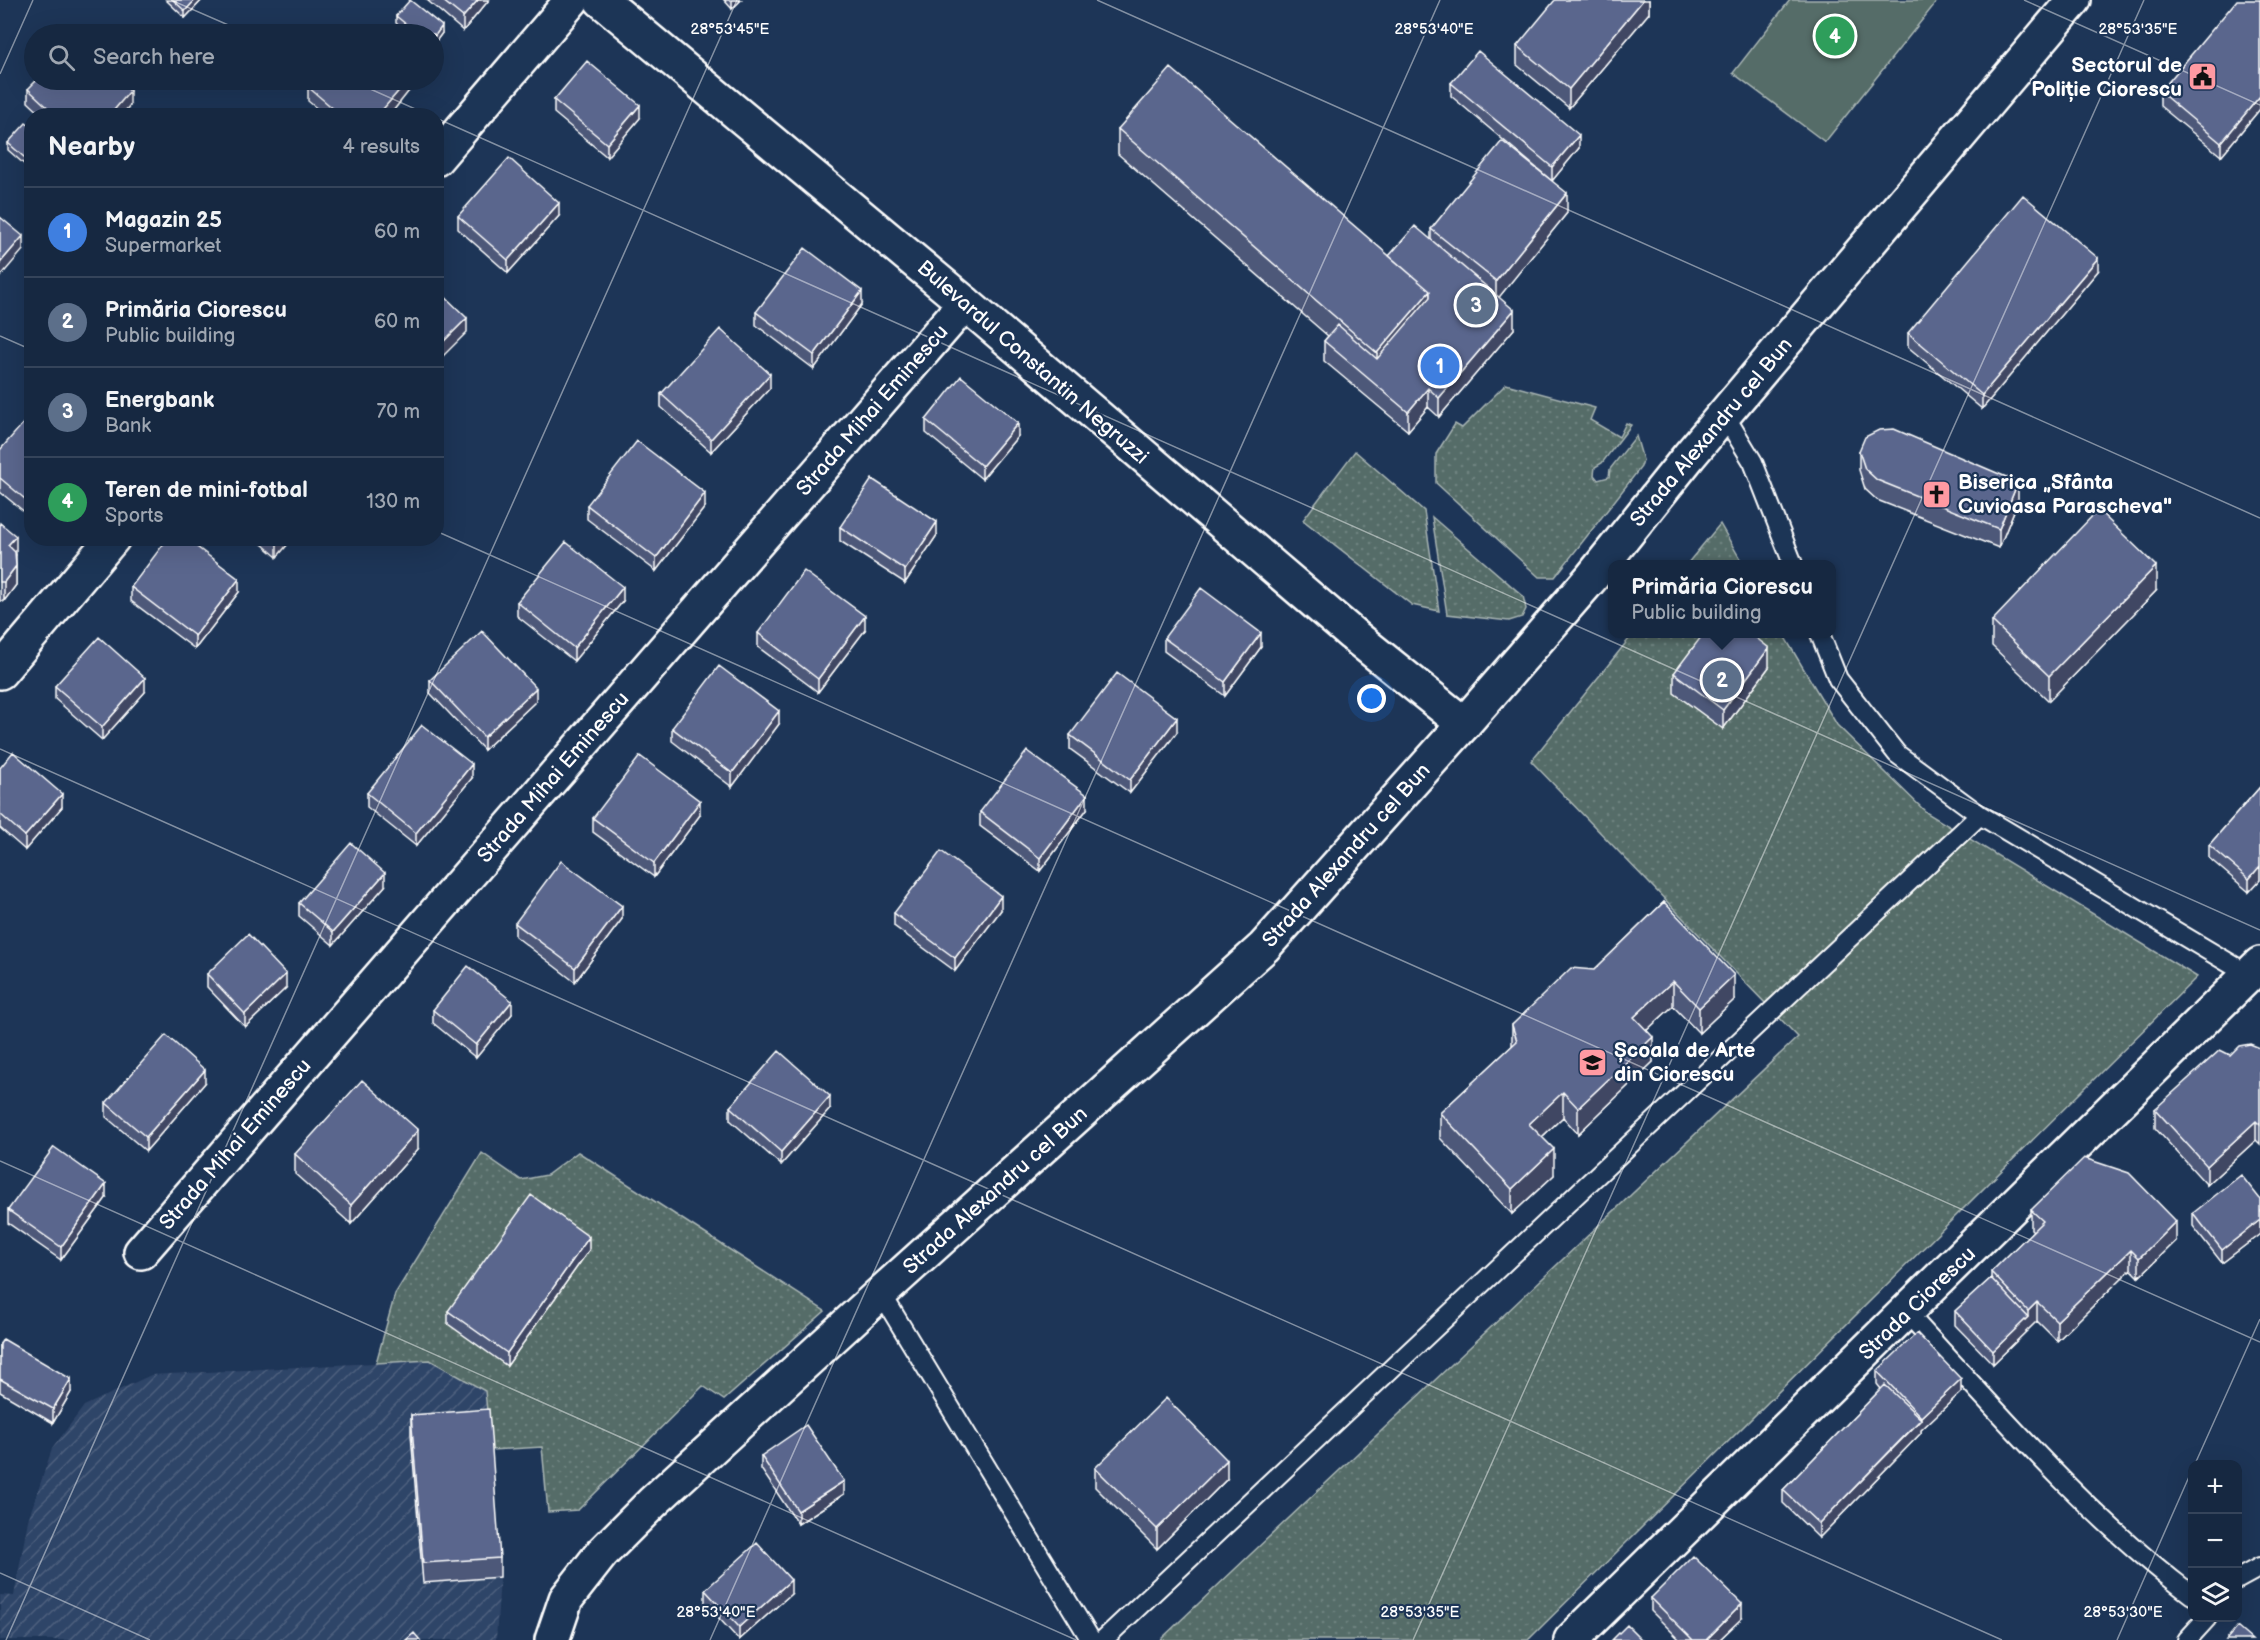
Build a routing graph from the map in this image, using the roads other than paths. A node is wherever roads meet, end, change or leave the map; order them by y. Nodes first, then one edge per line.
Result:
1 (573, 0) edge
2 (601, 0) edge
3 (2074, 0) edge
4 (444, 150) edge
5 (965, 303) junction
6 (1725, 416) junction
7 (106, 546) edge
8 (1791, 560) edge
9 (1822, 638) edge
10 (0, 672) edge
11 (1464, 724) junction
12 (1980, 815) junction
13 (2257, 973) edge
14 (141, 1252) dead end
15 (881, 1293) junction
16 (1907, 1313) junction
17 (2260, 1567) edge
18 (2242, 1578) edge
19 (2188, 1591) edge
20 (2203, 1622) edge
21 (552, 1640) edge
22 (1091, 1640) edge
23 (1103, 1640) edge
24 (1571, 1640) edge
25 (2187, 1640) edge

1 - 4 street
2 - 5 street, Bulevardul Constantin Negruzzi
3 - 6 street, Strada Alexandru cel Bun
5 - 11 street, Bulevardul Constantin Negruzzi
5 - 14 street, Strada Mihai Eminescu
6 - 8 lane
6 - 11 street, Strada Alexandru cel Bun
7 - 10 street
9 - 12 lane
11 - 15 street, Strada Alexandru cel Bun
12 - 13 lane
12 - 23 lane
13 - 16 street, Strada Ciorescu
15 - 21 street, Strada Alexandru cel Bun
15 - 22 lane
16 - 19 lane
16 - 24 street, Strada Ciorescu
17 - 18 lane
20 - 25 lane

